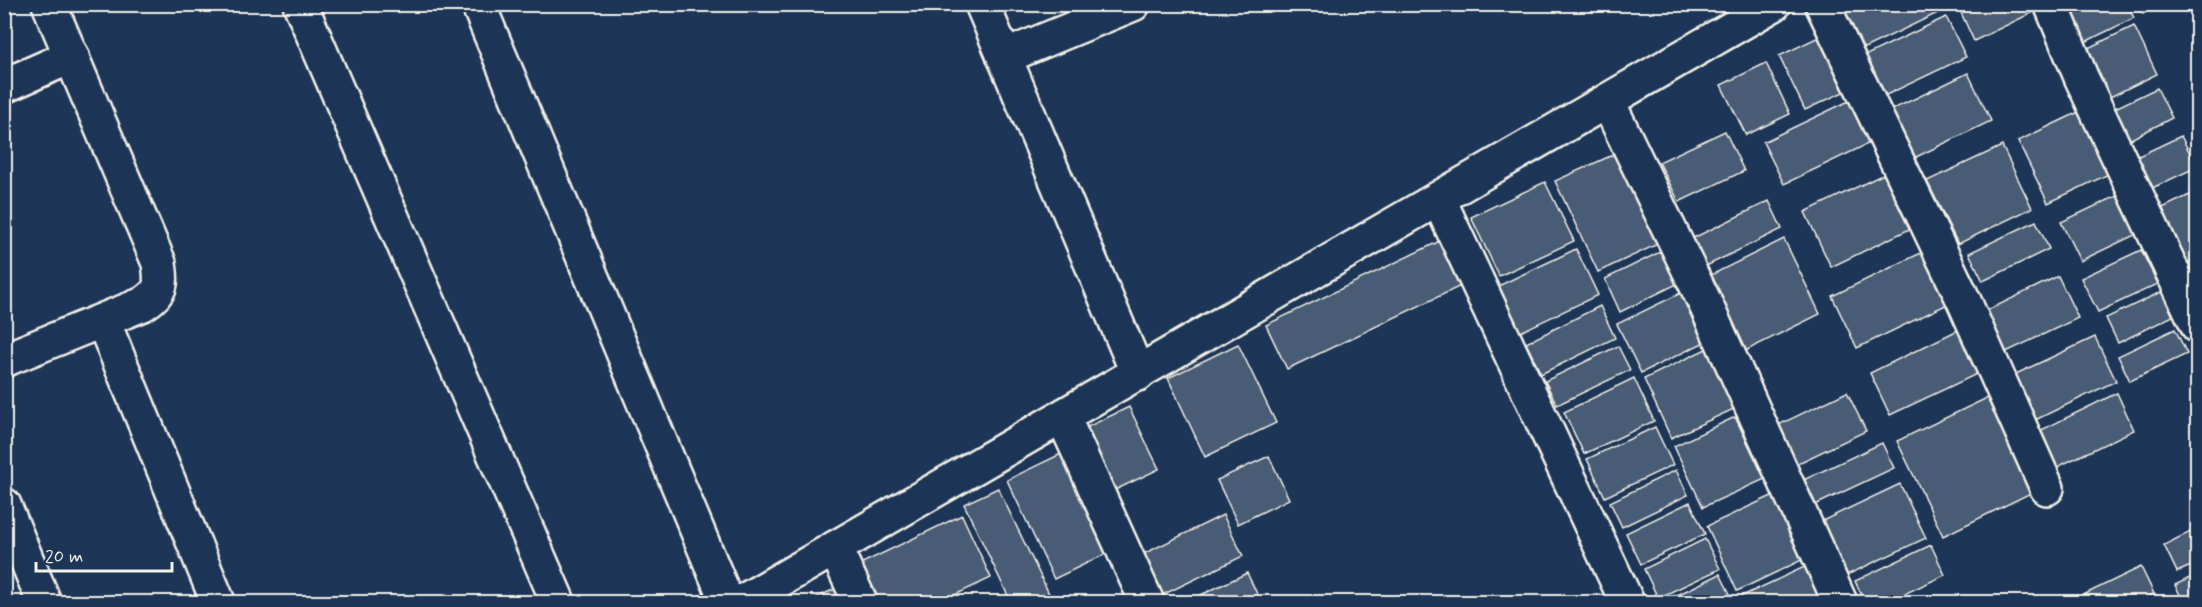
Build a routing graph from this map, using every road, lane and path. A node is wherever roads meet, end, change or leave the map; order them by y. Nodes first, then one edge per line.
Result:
1 (49, 4) edge
2 (300, 4) edge
3 (478, 4) edge
4 (982, 4) edge
5 (1133, 4) edge
6 (1774, 4) edge
7 (1822, 4) edge
8 (2050, 4) edge
9 (72, 56) junction
10 (1004, 57) junction
11 (4, 86) edge
12 (1608, 102) junction
13 (1439, 200) junction
14 (103, 321) junction
15 (2198, 326) edge
16 (4, 360) edge
17 (1138, 374) junction
18 (1063, 417) junction
19 (2048, 488) dead end
20 (4, 505) edge
21 (835, 548) junction
22 (44, 603) edge
23 (218, 603) edge
24 (558, 603) edge
25 (727, 603) edge
26 (741, 603) edge
27 (860, 603) edge
28 (1147, 603) edge
29 (1627, 603) edge
30 (1840, 603) edge

1 - 9 street
2 - 24 street
3 - 25 street
4 - 10 street
5 - 10 street
6 - 12 street
7 - 19 street
8 - 15 street
9 - 11 street
9 - 14 street
10 - 17 street
12 - 13 street
12 - 30 street
13 - 17 street
13 - 29 street
14 - 16 street
14 - 23 street
17 - 18 street
18 - 21 street
18 - 28 street
20 - 22 street
21 - 26 street
21 - 27 street

